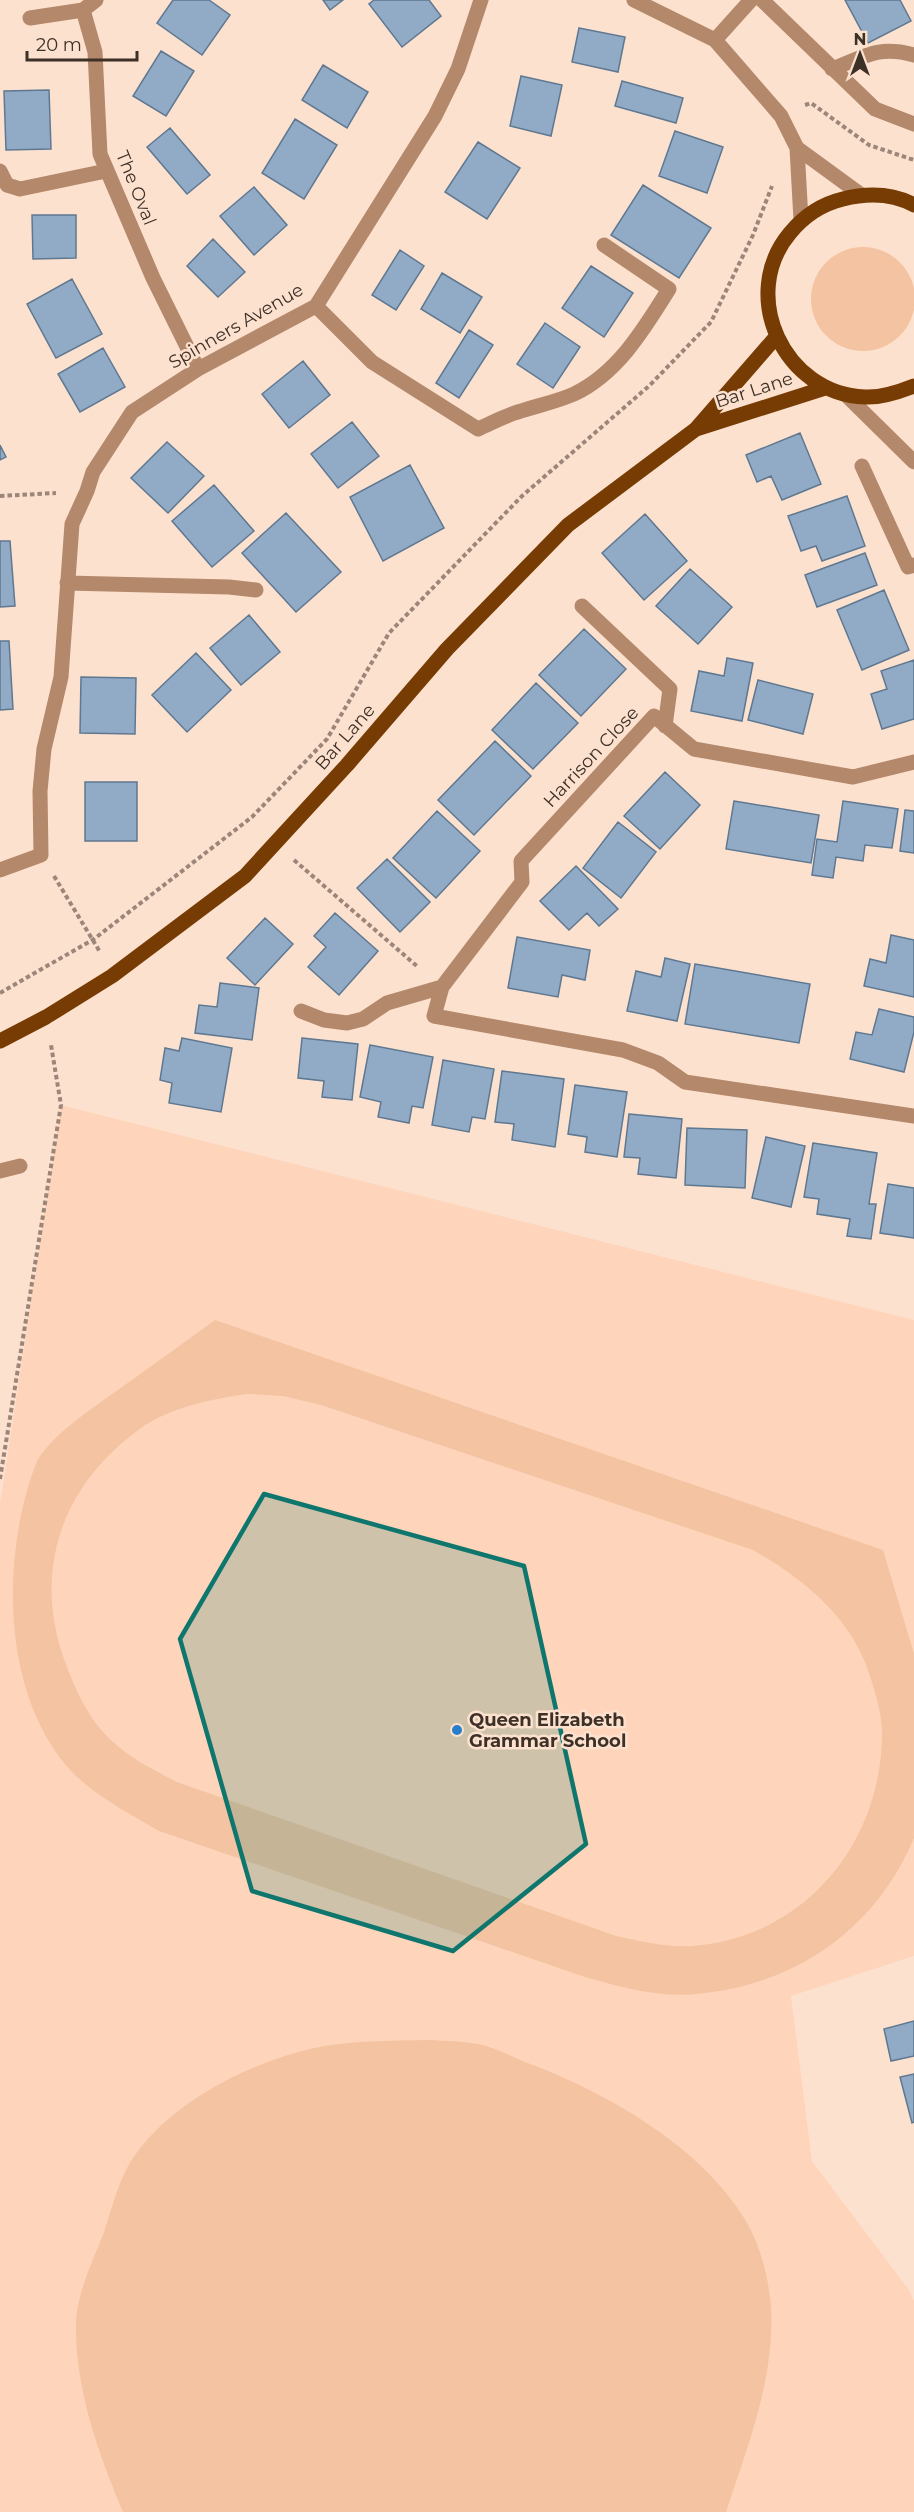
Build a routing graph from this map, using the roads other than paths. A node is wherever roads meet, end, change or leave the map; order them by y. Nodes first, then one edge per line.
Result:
1 (96, 0) edge
2 (482, 0) edge
3 (634, 0) edge
4 (752, 0) edge
5 (762, 0) edge
6 (83, 10) junction
7 (30, 18) dead end
8 (715, 40) junction
9 (914, 55) edge
10 (832, 69) junction
11 (914, 124) edge
12 (797, 148) junction
13 (0, 171) edge
14 (105, 171) junction
15 (860, 195) junction
16 (914, 205) edge
17 (801, 220) junction
18 (603, 246) dead end
19 (316, 306) junction
20 (776, 337) junction
21 (198, 369) junction
22 (914, 386) edge
23 (825, 388) junction
24 (845, 394) junction
25 (696, 429) junction
26 (914, 462) edge
27 (861, 466) dead end
28 (914, 565) edge
29 (67, 583) junction
30 (256, 590) dead end
31 (582, 606) dead end
32 (665, 726) junction
33 (914, 762) edge
34 (1, 870) edge
35 (442, 987) junction
36 (301, 1011) dead end
37 (0, 1041) edge
38 (914, 1116) edge
39 (20, 1166) dead end
40 (0, 1171) edge

1 - 6 street
2 - 19 street, Spinners Avenue
3 - 8 street
4 - 8 street
5 - 10 street
6 - 7 street
6 - 14 street, The Oval
8 - 12 street
9 - 10 street
10 - 11 street
12 - 15 street
12 - 17 street
13 - 14 street
14 - 21 street, The Oval
15 - 16 main road
15 - 17 main road
17 - 20 main road
18 - 19 street
19 - 21 street, Spinners Avenue
20 - 23 main road
20 - 25 main road, Bar Lane
21 - 29 street, Spinners Avenue
22 - 24 main road
23 - 24 main road
23 - 25 main road, Bar Lane
24 - 26 street
25 - 37 main road, Bar Lane
27 - 28 street
29 - 30 street
29 - 34 street, Spinners Avenue
31 - 32 street
32 - 33 street, Harrison Close
32 - 35 street, Harrison Close
35 - 36 street
35 - 38 street, Harrison Close
39 - 40 street

